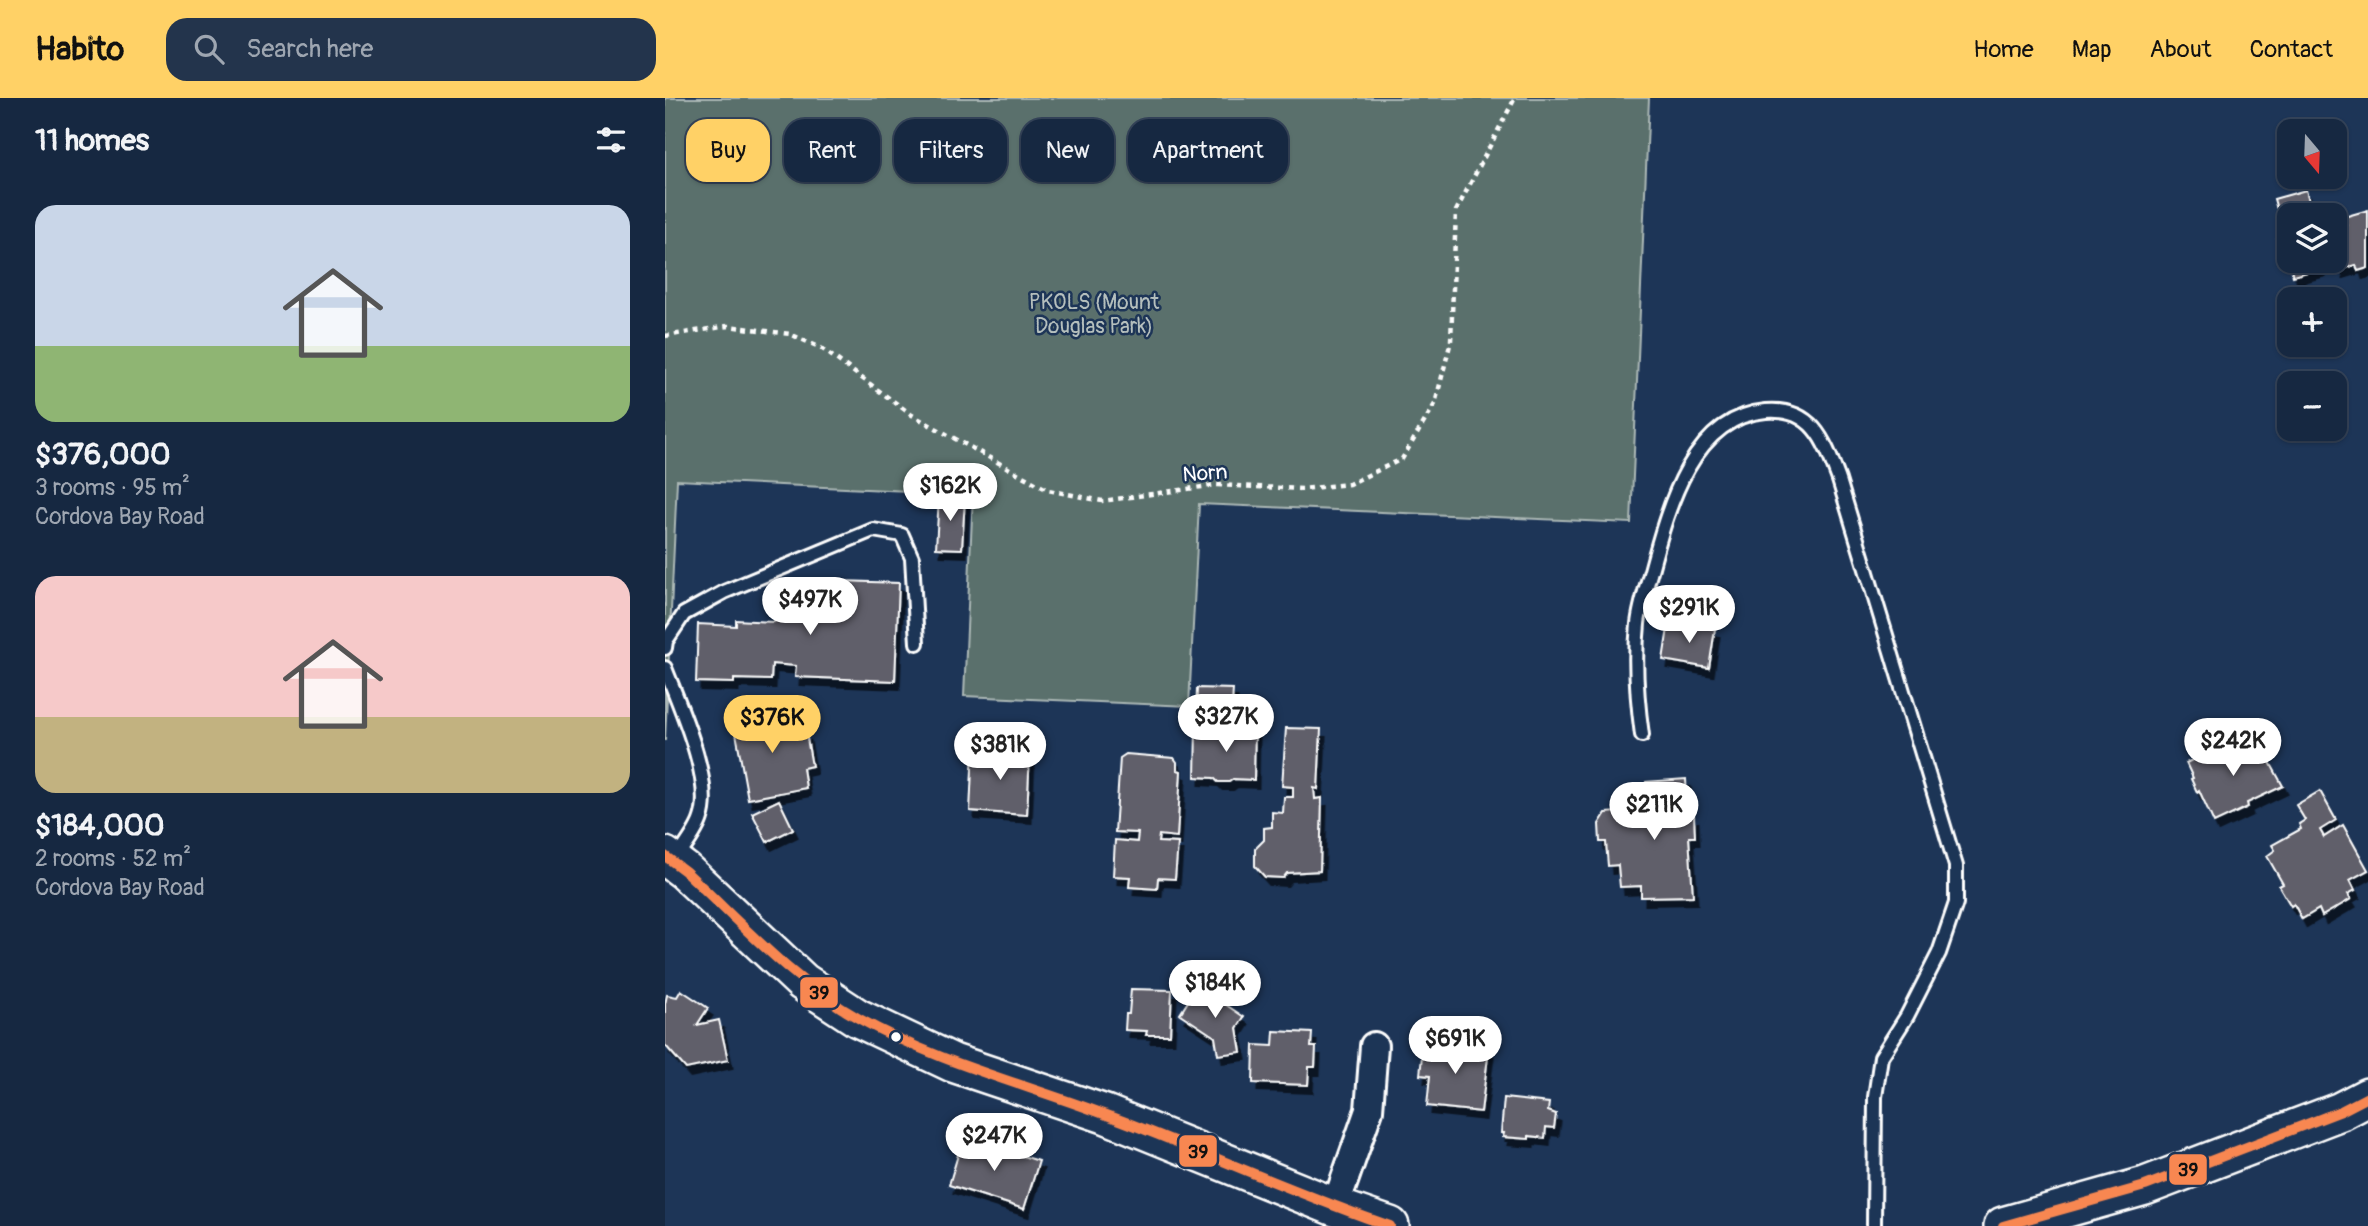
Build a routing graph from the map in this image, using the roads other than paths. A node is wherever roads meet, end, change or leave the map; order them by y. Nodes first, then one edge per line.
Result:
1 (917, 643) dead end
2 (665, 648) edge
3 (665, 668) edge
4 (1642, 735) dead end
5 (670, 860) edge
6 (1374, 1046) dead end
7 (2368, 1097) edge
8 (1335, 1207) junction
9 (1390, 1226) edge
10 (1874, 1226) edge
11 (2003, 1226) edge

1 - 2 lane
3 - 5 lane
4 - 10 lane
5 - 8 main road
6 - 8 street
7 - 11 main road
8 - 9 main road

